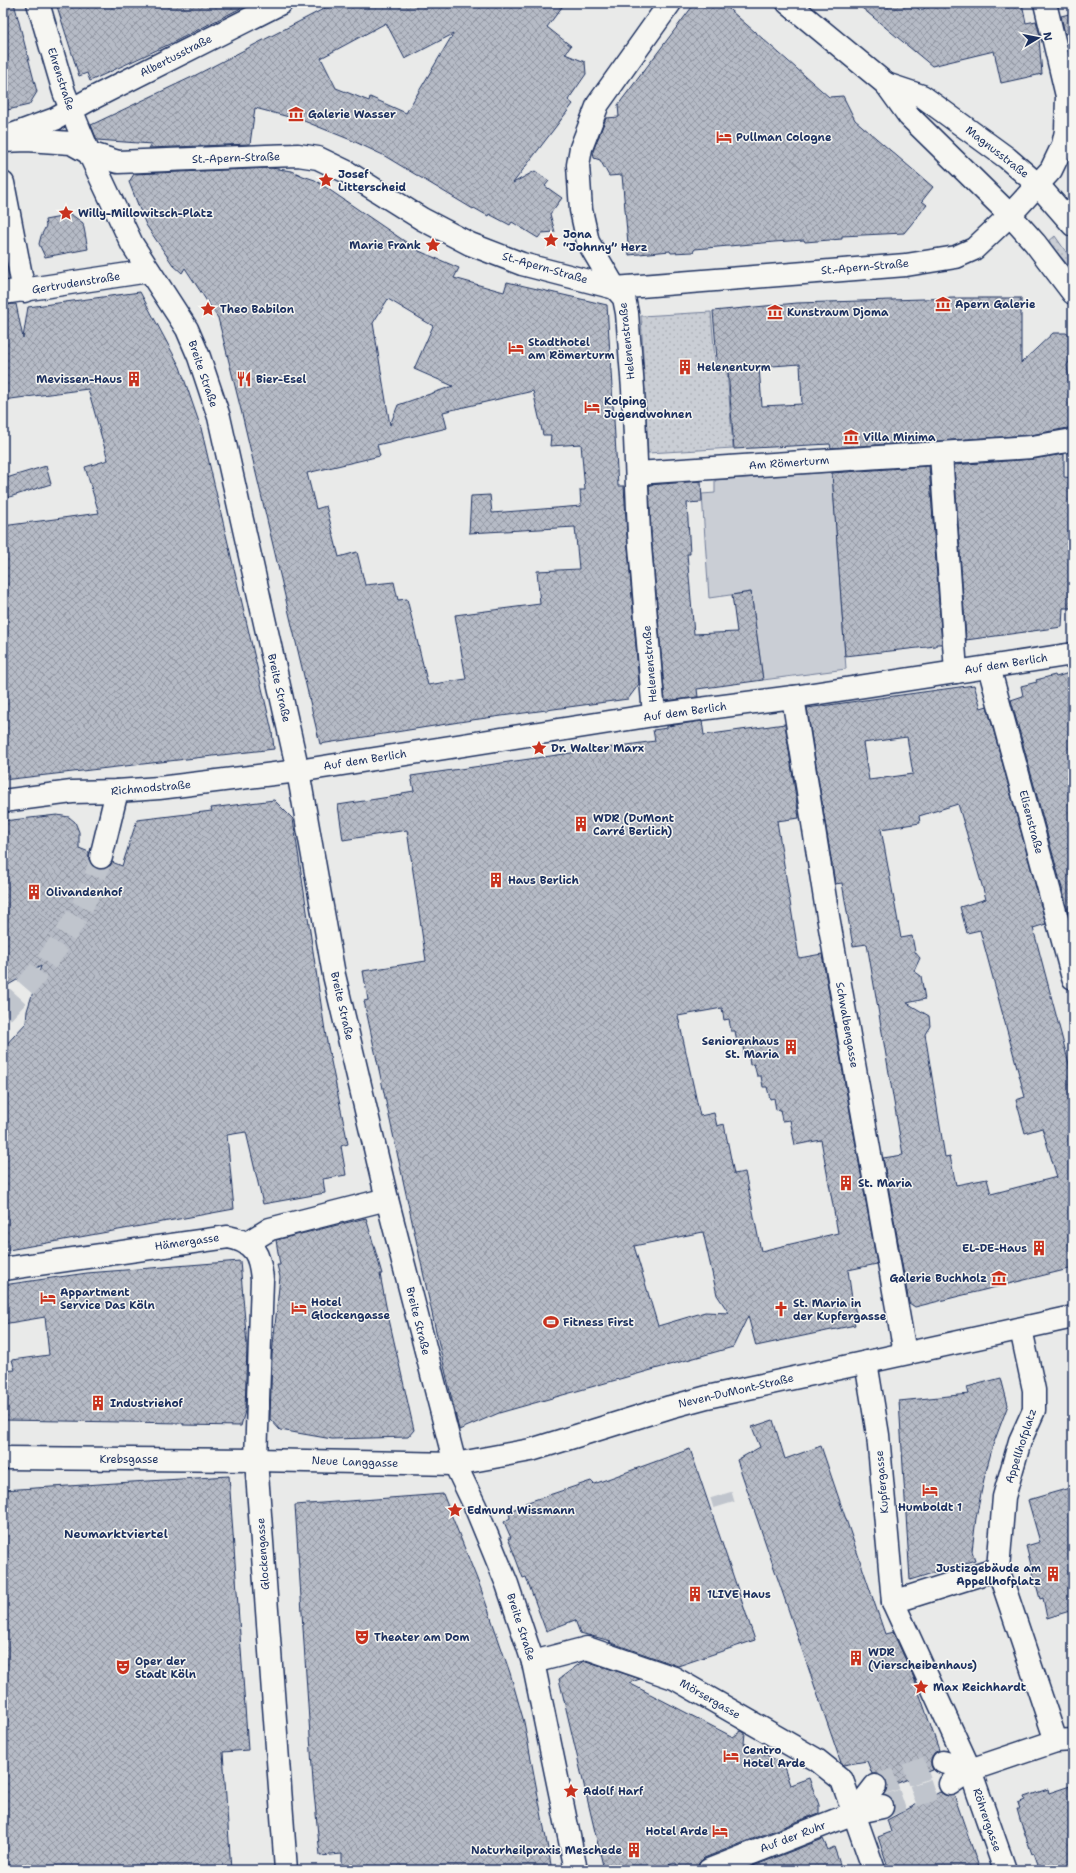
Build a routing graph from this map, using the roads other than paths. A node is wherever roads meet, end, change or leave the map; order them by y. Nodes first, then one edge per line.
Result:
1 (38, 3) edge
2 (281, 3) edge
3 (670, 3) edge
4 (788, 3) edge
5 (1045, 3) edge
6 (886, 84) junction
7 (71, 111) junction
8 (3, 139) edge
9 (1068, 146) edge
10 (89, 153) junction
11 (3, 183) edge
12 (1038, 185) junction
13 (1010, 215) junction
14 (1073, 226) edge
15 (149, 271) junction
16 (615, 288) junction
17 (13, 292) edge
18 (1073, 293) edge
19 (1073, 440) edge
20 (941, 454) junction
21 (637, 473) junction
22 (1073, 654) edge
23 (989, 667) junction
24 (956, 672) junction
25 (793, 697) junction
26 (654, 715) junction
27 (298, 771) junction
28 (117, 792) junction
29 (3, 801) edge
30 (101, 857) tunnel mouth
31 (1073, 978) edge
32 (387, 1199) junction
33 (247, 1243) junction
34 (3, 1269) edge
35 (1073, 1317) edge
36 (1021, 1330) junction
37 (905, 1353) junction
38 (866, 1362) junction
39 (3, 1458) edge
40 (256, 1460) junction
41 (455, 1464) junction
42 (998, 1569) junction
43 (893, 1602) junction
44 (533, 1662) junction
45 (1065, 1741) edge
46 (943, 1762) tunnel mouth
47 (970, 1770) junction
48 (950, 1784) tunnel mouth
49 (876, 1786) tunnel mouth
50 (882, 1807) tunnel mouth
51 (854, 1813) junction
52 (286, 1870) edge
53 (576, 1870) edge
54 (709, 1870) edge
55 (874, 1870) edge
56 (1005, 1870) edge

1 - 7 street, Ehrenstraße
2 - 7 street, Albertusstraße
3 - 16 street, Helenenstraße
4 - 6 street, Magnusstraße
5 - 9 street
6 - 12 street, Magnusstraße
6 - 13 street, Magnusstraße
7 - 8 street, Albertusstraße
7 - 10 street, Ehrenstraße
8 - 10 street, St.-Apern-Straße
9 - 12 street
10 - 15 street, Breite Straße
10 - 16 street, St.-Apern-Straße
11 - 17 street
12 - 13 street, Magnusstraße
12 - 14 street
13 - 16 street, St.-Apern-Straße
13 - 18 street
15 - 17 street, Gertrudenstraße
15 - 27 street, Breite Straße
16 - 21 street, Helenenstraße
19 - 20 street, Am Römerturm
20 - 21 street, Am Römerturm
20 - 24 street
21 - 26 street, Helenenstraße
22 - 23 street, Auf dem Berlich
23 - 24 street, Auf dem Berlich
23 - 31 street, Elisenstraße
24 - 25 street, Auf dem Berlich
25 - 26 street, Auf dem Berlich
25 - 37 street, Schwalbengasse
26 - 27 street, Auf dem Berlich
27 - 28 street, Richmodstraße
27 - 32 street, Breite Straße
28 - 29 street, Richmodstraße
28 - 30 street
32 - 33 street
32 - 41 street, Breite Straße
33 - 34 street, Hämergasse
33 - 40 street, Glockengasse
35 - 36 street
36 - 37 street, Neven-DuMont-Straße
36 - 42 street, Appellhofplatz
37 - 38 street, Neven-DuMont-Straße
38 - 41 street, Neven-DuMont-Straße
38 - 43 street, Kupfergasse
39 - 40 street, Krebsgasse
40 - 41 street, Neue Langgasse
40 - 52 street, Glockengasse
41 - 44 street, Breite Straße
42 - 43 street
42 - 45 street, Appellhofplatz
43 - 47 street
44 - 51 street, Mörsergasse
44 - 53 street, Breite Straße
45 - 47 street, Appellhofplatz
46 - 47 street
47 - 48 street, Appellhofplatz
47 - 56 street, Röhrergasse
49 - 51 street
50 - 51 street, Auf der Ruhr
51 - 54 street, Auf der Ruhr
51 - 55 street, Mörsergasse

